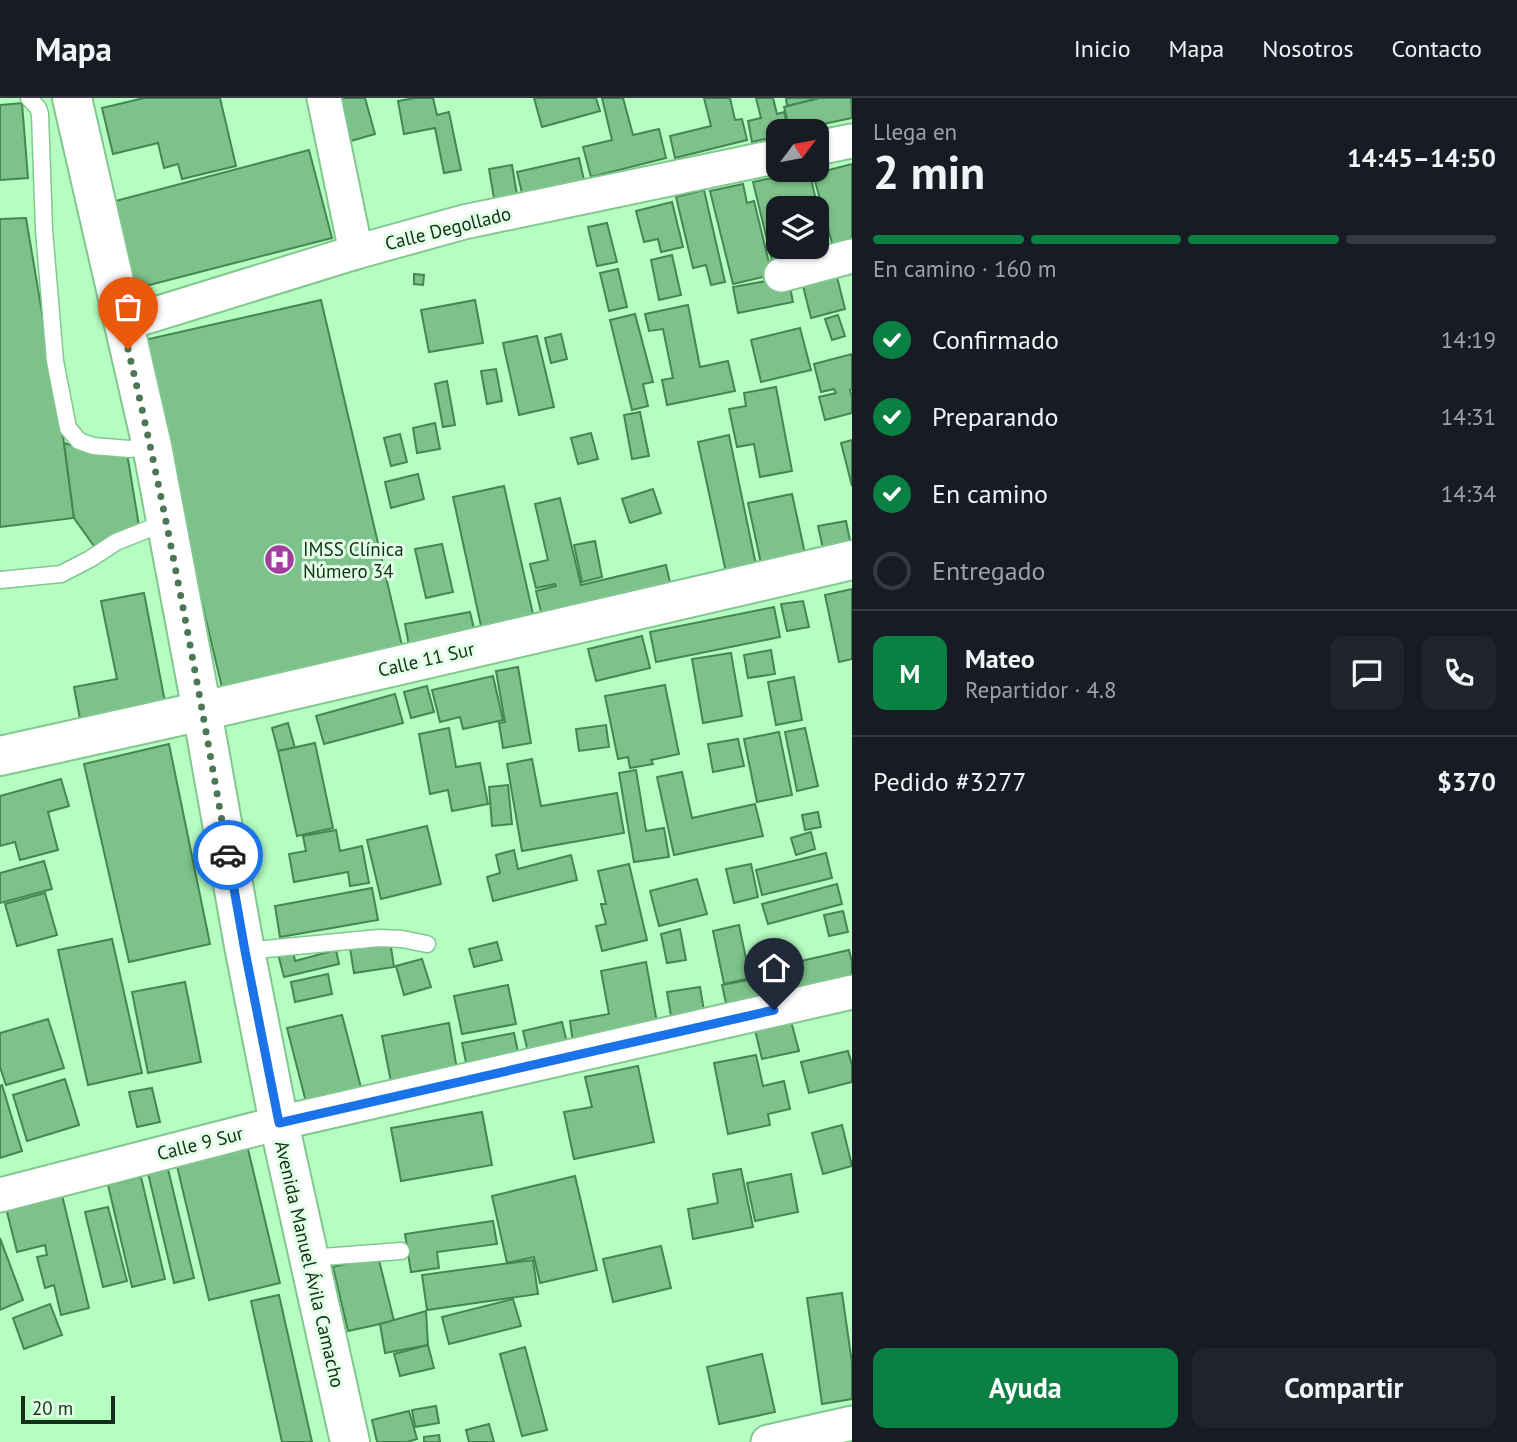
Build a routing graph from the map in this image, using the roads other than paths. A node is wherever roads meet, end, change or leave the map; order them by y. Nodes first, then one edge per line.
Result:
1 (29, 98) edge
2 (72, 98) edge
3 (324, 98) edge
4 (852, 141) edge
5 (830, 145) edge
6 (766, 159) edge
7 (356, 252) junction
8 (852, 256) edge
9 (780, 275) dead end
10 (123, 324) junction
11 (152, 446) junction
12 (166, 522) junction
13 (852, 560) edge
14 (0, 580) edge
15 (202, 711) junction
16 (0, 756) edge
17 (427, 944) dead end
18 (245, 951) junction
19 (852, 992) edge
20 (279, 1123) junction
21 (0, 1195) edge
22 (401, 1251) dead end
23 (309, 1258) junction
24 (852, 1423) edge
25 (351, 1442) edge
26 (768, 1442) edge

1 - 11 lane
2 - 10 main road, Avenida Manuel Ávila Camacho
3 - 7 street
4 - 5 street
6 - 7 street, Calle Degollado
7 - 10 street, Calle Degollado
8 - 9 street
10 - 11 main road, Avenida Manuel Ávila Camacho
11 - 12 main road, Avenida Manuel Ávila Camacho
12 - 14 lane
12 - 15 main road, Avenida Manuel Ávila Camacho
13 - 15 main road, Calle 11 Sur
15 - 16 main road, Calle 11 Sur
15 - 18 main road, Avenida Manuel Ávila Camacho
17 - 18 lane
18 - 20 main road, Avenida Manuel Ávila Camacho
19 - 20 street, Calle 9 Sur
20 - 21 street, Calle 9 Sur
20 - 23 main road, Avenida Manuel Ávila Camacho
22 - 23 lane
23 - 25 main road, Avenida Manuel Ávila Camacho
24 - 26 street

